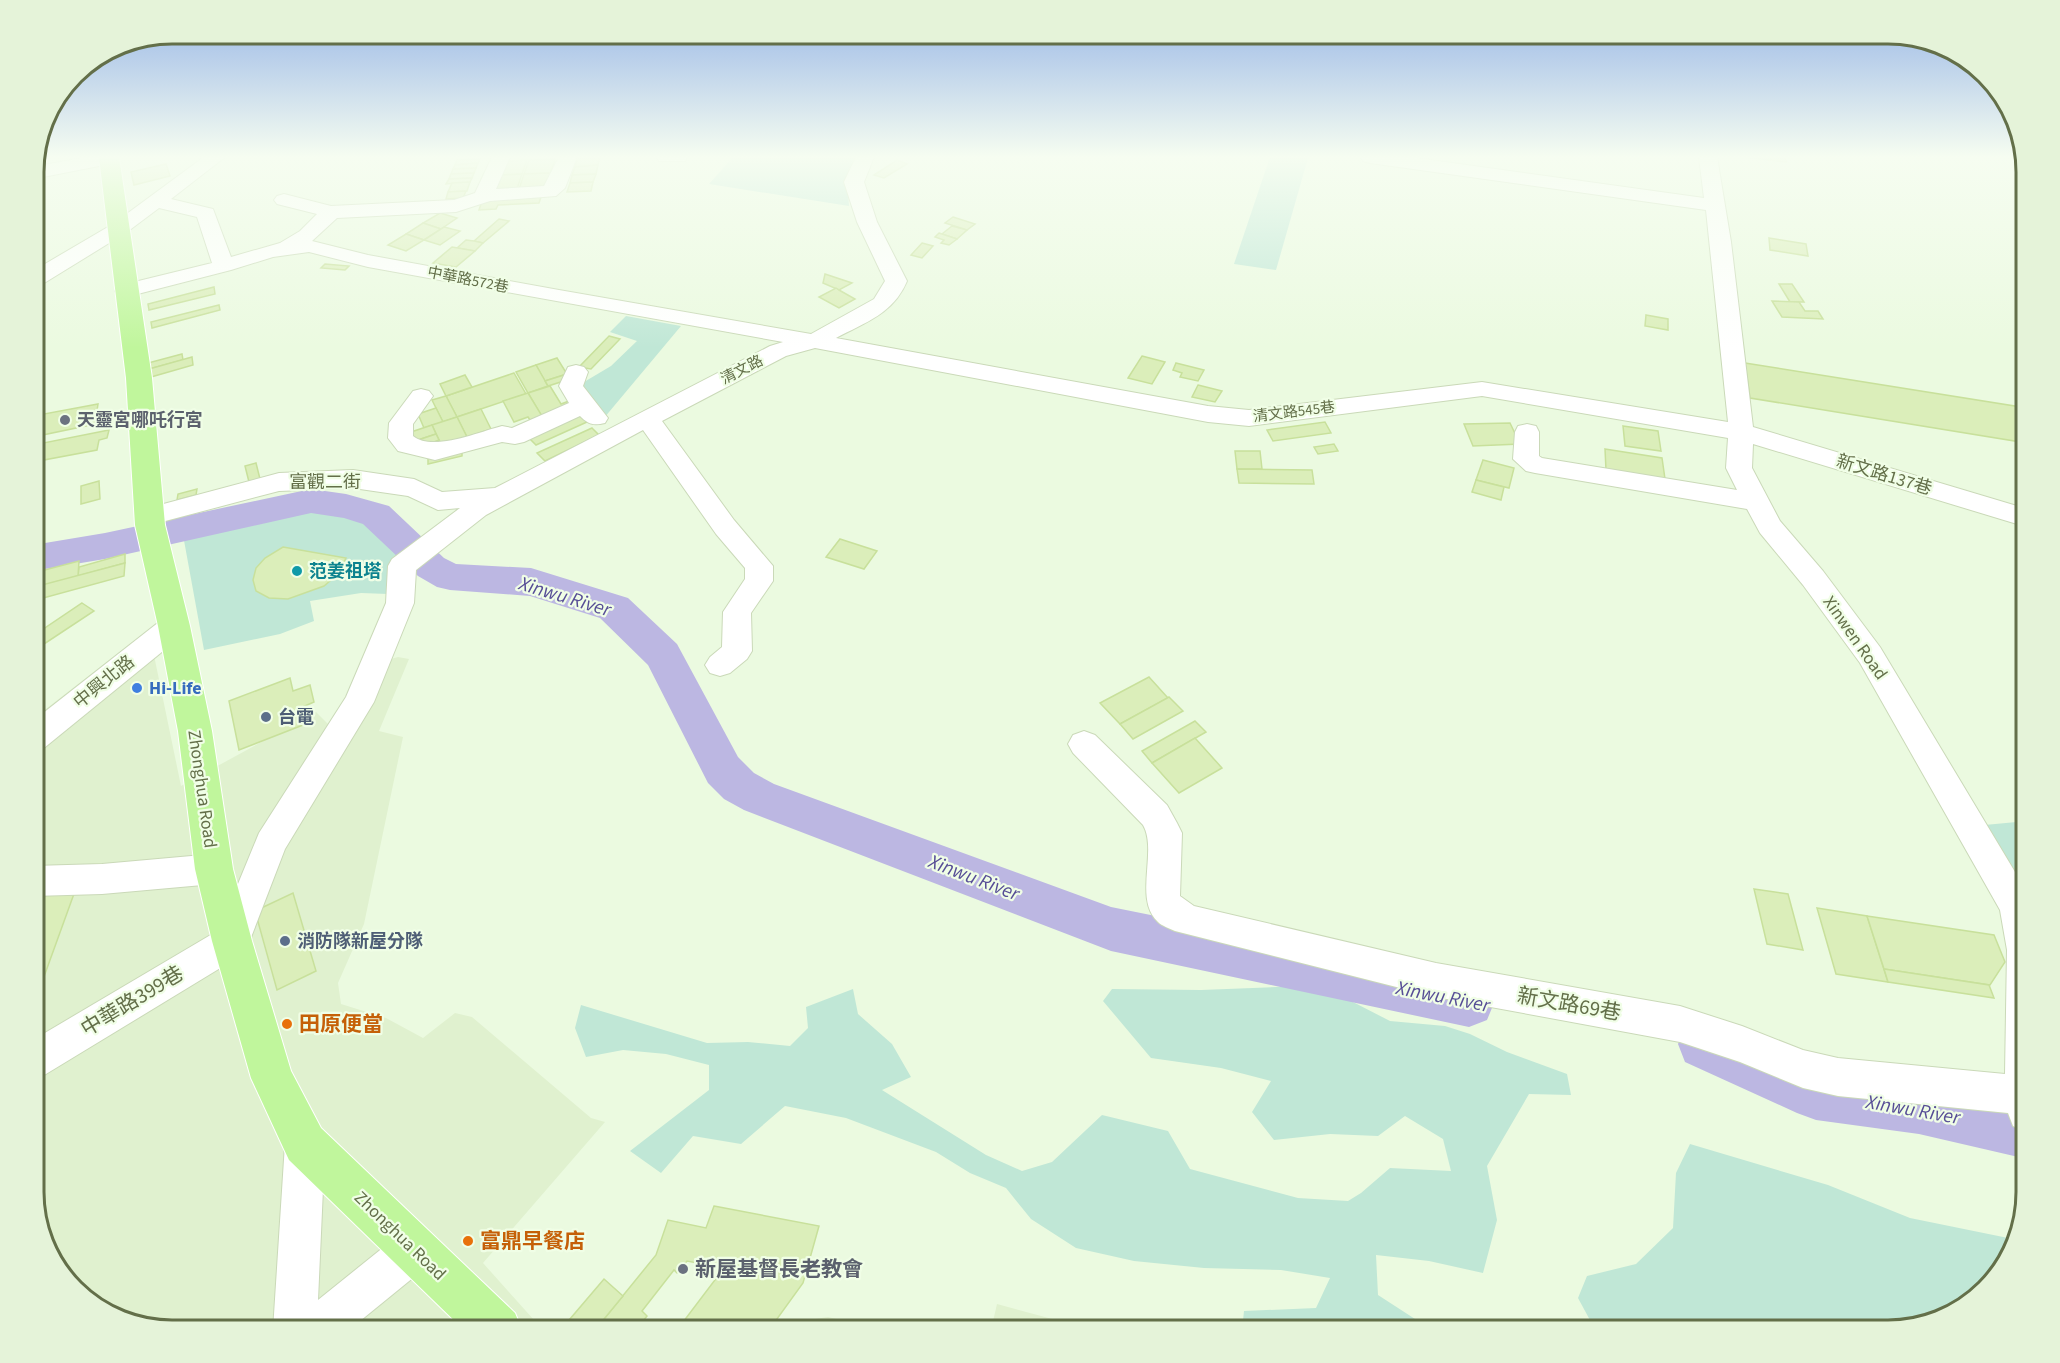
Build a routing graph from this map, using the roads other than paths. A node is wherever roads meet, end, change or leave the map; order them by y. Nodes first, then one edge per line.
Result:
1 (119, 221) edge
2 (131, 221) edge
3 (209, 221) edge
4 (322, 221) edge
5 (866, 221) edge
6 (1717, 221) edge
7 (120, 228) junction
8 (288, 247) junction
9 (224, 266) junction
10 (44, 273) edge
11 (126, 291) junction
12 (814, 341) junction
13 (576, 372) dead end
14 (421, 396) dead end
15 (584, 405) junction
16 (647, 418) junction
17 (1527, 432) dead end
18 (1741, 432) junction
19 (515, 436) junction
20 (613, 436) junction
21 (535, 477) junction
22 (500, 496) junction
23 (1756, 502) junction
24 (2016, 515) edge
25 (151, 528) junction
26 (174, 626) junction
27 (720, 665) dead end
28 (44, 730) edge
29 (1084, 744) dead end
30 (214, 869) junction
31 (44, 881) edge
32 (2016, 904) edge
33 (232, 941) junction
34 (44, 1054) edge
35 (2016, 1103) edge
36 (305, 1144) junction
37 (414, 1249) junction
38 (296, 1319) edge
39 (328, 1319) edge
40 (487, 1319) edge

1 - 7 main road, Zhonghua Road
2 - 7 street
3 - 9 street
4 - 8 street
5 - 12 street, 清文路
6 - 18 street, Xinwen Road
7 - 10 street
7 - 11 main road, Zhonghua Road
8 - 9 street, 中華路572巷
8 - 12 street, 中華路572巷
9 - 11 street, 中華路572巷
11 - 25 main road, Zhonghua Road
12 - 16 street, 清文路
12 - 18 street, 清文路545巷
13 - 15 street
14 - 19 street
15 - 19 street
15 - 20 street
16 - 20 street, 清文路
16 - 27 street
17 - 23 street
18 - 23 street, Xinwen Road
18 - 24 street, 新文路137巷
19 - 21 street
20 - 21 street, 清文路
21 - 22 street, 清文路
22 - 25 street, 富觀二街
22 - 33 street, 清文路
23 - 32 street, Xinwen Road
25 - 26 main road, Zhonghua Road
26 - 28 street, 中興北路
26 - 30 main road, Zhonghua Road
29 - 35 street, 新文路69巷
30 - 31 street
30 - 33 main road, Zhonghua Road
33 - 34 street, 中華路399巷
33 - 36 main road, Zhonghua Road
36 - 37 main road, Zhonghua Road
36 - 38 street
37 - 39 street
37 - 40 main road, Zhonghua Road

